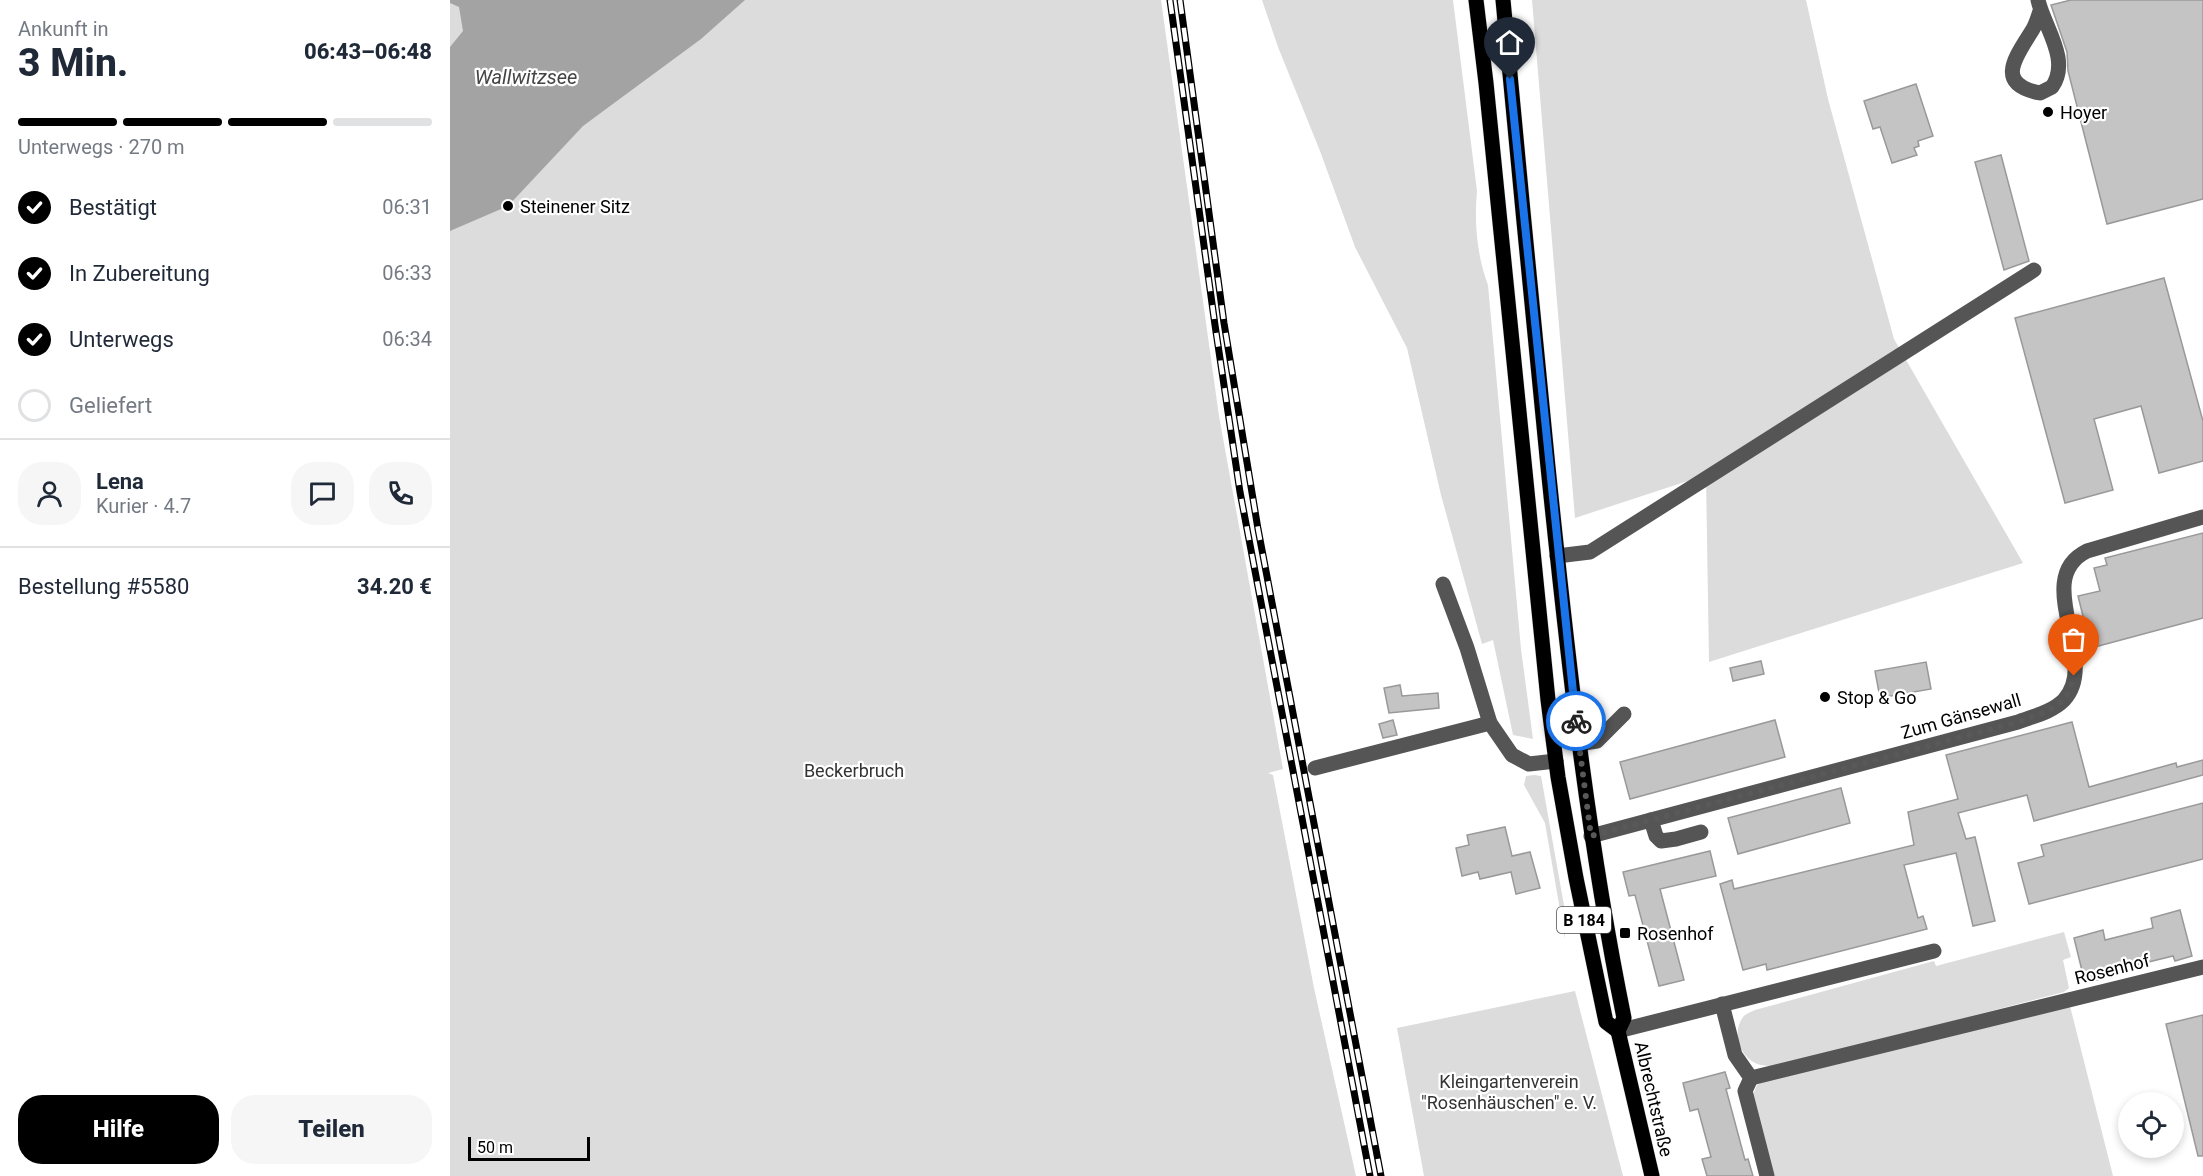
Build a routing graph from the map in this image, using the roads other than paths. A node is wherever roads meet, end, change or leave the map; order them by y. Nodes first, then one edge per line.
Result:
1 (1476, 0) edge
2 (1503, 0) edge
3 (2039, 6) edge
4 (2034, 270) dead end
5 (2203, 517) edge
6 (1557, 556) junction
7 (1443, 584) dead end
8 (1624, 714) dead end
9 (1490, 723) junction
10 (1578, 744) junction
11 (1556, 760) junction
12 (1315, 768) dead end
13 (1651, 820) junction
14 (1701, 832) dead end
15 (1591, 836) junction
16 (1934, 951) dead end
17 (2203, 967) edge
18 (1722, 1004) junction
19 (1618, 1031) junction
20 (1751, 1078) junction
21 (1652, 1176) edge
22 (1767, 1176) edge

1 - 11 main road, B 184
2 - 6 main road, B 184
3 - 3 street
4 - 6 street
5 - 13 street, Zum Gänsewall
6 - 10 main road, B 184
7 - 9 street
8 - 10 street
9 - 11 street
9 - 12 street
10 - 15 main road, B 184
11 - 19 main road, Albrechtstraße / B 184
13 - 14 street
13 - 15 street, Zum Gänsewall
15 - 19 main road, Albrechtstraße / B 184
16 - 18 street
17 - 20 street, Rosenhof
18 - 19 street
18 - 20 street
19 - 21 main road, Albrechtstraße / B 184
20 - 22 street

